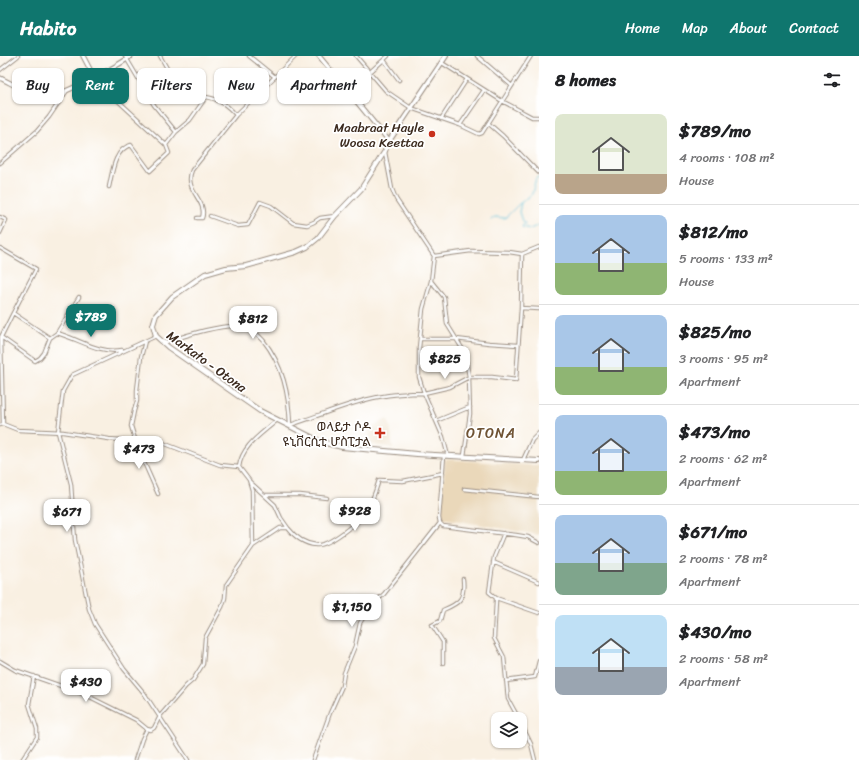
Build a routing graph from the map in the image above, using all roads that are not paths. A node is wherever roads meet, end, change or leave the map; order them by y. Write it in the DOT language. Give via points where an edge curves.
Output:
graph roads {
  1 [pos="18,56"];
  2 [pos="83,56"];
  3 [pos="131,56"];
  4 [pos="160,56"];
  5 [pos="249,56"];
  6 [pos="296,56"];
  7 [pos="319,56"];
  8 [pos="356,56"];
  9 [pos="388,56"];
  10 [pos="445,56"];
  11 [pos="477,56"];
  12 [pos="531,56"];
  13 [pos="126,58"];
  14 [pos="384,60"];
  15 [pos="442,63"];
  16 [pos="89,68"];
  17 [pos="109,68"];
  18 [pos="167,68"];
  19 [pos="366,68"];
  20 [pos="0,70"];
  21 [pos="371,71"];
  22 [pos="371,73"];
  23 [pos="275,77"];
  24 [pos="0,78"];
  25 [pos="466,79"];
  26 [pos="399,80"];
  27 [pos="512,86"];
  28 [pos="72,89"];
  29 [pos="484,90"];
  30 [pos="66,92"];
  31 [pos="206,97"];
  32 [pos="502,101"];
  33 [pos="122,104"];
  34 [pos="201,104"];
  35 [pos="411,108"];
  36 [pos="236,115"];
  37 [pos="539,117"];
  38 [pos="441,119"];
  39 [pos="488,123"];
  40 [pos="460,125"];
  41 [pos="176,132"];
  42 [pos="389,141"];
  43 [pos="166,145"];
  44 [pos="385,151"];
  45 [pos="0,163"];
  46 [pos="539,173"];
  47 [pos="110,187"];
  48 [pos="210,216"];
  49 [pos="335,216"];
  50 [pos="0,218"];
  51 [pos="197,218"];
  52 [pos="0,233"];
  53 [pos="539,247"];
  54 [pos="0,248"];
  55 [pos="522,254"];
  56 [pos="434,256"];
  57 [pos="431,281"];
  58 [pos="79,297"];
  59 [pos="521,308"];
  60 [pos="539,310"];
  61 [pos="13,313"];
  62 [pos="57,333"];
  63 [pos="156,336"];
  64 [pos="1,337"];
  65 [pos="50,338"];
  66 [pos="456,338"];
  67 [pos="420,339"];
  68 [pos="145,341"];
  69 [pos="163,343"];
  70 [pos="518,345"];
  71 [pos="1,349"];
  72 [pos="124,350"];
  73 [pos="469,377"];
  74 [pos="424,393"];
  75 [pos="470,407"];
  76 [pos="277,420"];
  77 [pos="436,421"];
  78 [pos="1,424"];
  79 [pos="290,425"];
  80 [pos="58,432"];
  81 [pos="539,433"];
  82 [pos="134,440"];
  83 [pos="446,456"];
  84 [pos="464,456"];
  85 [pos="523,460"];
  86 [pos="539,461"];
  87 [pos="240,467"];
  88 [pos="443,473"];
  89 [pos="250,482"];
  90 [pos="464,489"];
  91 [pos="158,494"];
  92 [pos="265,495"];
  93 [pos="539,497"];
  94 [pos="327,498"];
  95 [pos="440,523"];
  96 [pos="288,528"];
  97 [pos="504,533"];
  98 [pos="539,543"];
  99 [pos="253,546"];
  100 [pos="493,562"];
  101 [pos="463,579"];
  102 [pos="539,582"];
  103 [pos="496,598"];
  104 [pos="539,613"];
  105 [pos="0,661"];
  106 [pos="539,661"];
  107 [pos="443,663"];
  108 [pos="34,676"];
  109 [pos="506,681"];
  110 [pos="515,712"];
  111 [pos="160,716"];
  112 [pos="147,729"];
  113 [pos="527,736"];
  114 [pos="22,760"];
  115 [pos="135,760"];
  116 [pos="188,760"];
  117 [pos="313,760"];
  118 [pos="535,760"];
  1 -- 20 [label="street"];
  2 -- 16 [label="main road"];
  3 -- 13 [label="main road"];
  4 -- 18 [label="street"];
  5 -- 23 [label="street"];
  6 -- 23 [label="street"];
  7 -- 42 [label="main road"];
  8 -- 19 [label="street"];
  9 -- 14 [label="street"];
  10 -- 15 [label="main road, Markato - Otona"];
  11 -- 27 [label="street"];
  12 -- 27 [label="street"];
  13 -- 17 [label="main road"];
  13 -- 41 [label="street" via="154,105"];
  14 -- 21 [label="street"];
  14 -- 26 [label="street"];
  15 -- 25 [label="street"];
  15 -- 35 [label="main road, Markato - Otona"];
  22 -- 35 [label="street" via="386,92"];
  23 -- 36 [label="street"];
  24 -- 30 [label="main road" via="46,98"];
  25 -- 29 [label="street"];
  25 -- 38 [label="street"];
  27 -- 32 [label="street"];
  28 -- 30 [label="main road"];
  29 -- 32 [label="street"];
  29 -- 40 [label="street"];
  30 -- 45 [label="street" via="37,132"];
  31 -- 36 [label="street" via="222,102"];
  32 -- 37 [label="street" via="532,117"];
  32 -- 39 [label="street"];
  33 -- 43 [label="street"];
  34 -- 41 [label="street" via="190,120"];
  35 -- 38 [label="street"];
  35 -- 42 [label="main road, Markato - Otona"];
  36 -- 51 [label="street" via="190,174 191,188 204,213 202,218"];
  38 -- 40 [label="street"];
  39 -- 40 [label="street" via="479,134"];
  39 -- 46 [label="street"];
  41 -- 43 [label="street"];
  42 -- 44 [label="main road, Markato - Otona"];
  43 -- 47 [label="street" via="169,153 150,171 131,145 127,146 117,157"];
  44 -- 49 [label="main road, Markato - Otona" via="361,189"];
  44 -- 56 [label="street" via="396,199"];
  48 -- 49 [label="street" via="238,226 248,225 260,202 271,206 292,223 307,225 320,218"];
  49 -- 63 [label="main road, Markato - Otona" via="318,238 296,252 205,274 172,297 156,315 153,326"];
  50 -- 52 [label="street" via="6,220"];
  53 -- 55 [label="street"];
  54 -- 61 [label="street" via="36,268"];
  55 -- 56 [label="street" via="471,251"];
  55 -- 59 [label="street"];
  56 -- 57 [label="street"];
  57 -- 66 [label="street" via="444,297 447,324"];
  57 -- 67 [label="street" via="423,309"];
  58 -- 62 [label="street"];
  59 -- 60 [label="street"];
  59 -- 70 [label="street"];
  61 -- 64 [label="street"];
  61 -- 65 [label="street"];
  62 -- 65 [label="street"];
  62 -- 72 [label="street" via="106,350"];
  63 -- 68 [label="street"];
  63 -- 69 [label="main road, Markato - Otona"];
  64 -- 65 [label="street" via="35,361 44,353"];
  64 -- 71 [label="street"];
  66 -- 67 [label="street"];
  66 -- 70 [label="street"];
  66 -- 73 [label="street" via="465,353"];
  67 -- 74 [label="street" via="419,377"];
  68 -- 72 [label="street"];
  68 -- 82 [label="street" via="131,426"];
  69 -- 76 [label="main road, Markato - Otona" via="260,411"];
  69 -- 79 [label="street" via="221,328 248,327 257,333 274,356 289,404"];
  70 -- 73 [label="street" via="516,380"];
  71 -- 78 [label="street"];
  72 -- 80 [label="street" via="72,375 63,391"];
  73 -- 74 [label="street" via="450,387"];
  73 -- 75 [label="street"];
  74 -- 77 [label="street"];
  74 -- 79 [label="street" via="377,397"];
  75 -- 77 [label="street"];
  75 -- 84 [label="street"];
  76 -- 79 [label="main road, Markato - Otona"];
  76 -- 87 [label="street" via="247,448 240,459"];
  77 -- 83 [label="street"];
  78 -- 80 [label="street" via="18,430"];
  79 -- 83 [label="main road, Markato - Otona" via="321,442 342,447"];
  80 -- 82 [label="street"];
  80 -- 111 [label="street" via="71,484 74,540 89,608 95,624 124,669"];
  81 -- 85 [label="street" via="532,440"];
  82 -- 87 [label="street" via="163,443 220,465"];
  82 -- 91 [label="street"];
  83 -- 84 [label="main road, Markato - Otona"];
  83 -- 88 [label="street"];
  84 -- 85 [label="main road, Markato - Otona"];
  85 -- 86 [label="main road, Markato - Otona"];
  87 -- 89 [label="street"];
  88 -- 95 [label="street"];
  88 -- 96 [label="street" via="403,481 379,480 366,512 329,542 317,546 295,536"];
  89 -- 92 [label="street"];
  89 -- 99 [label="street"];
  90 -- 93 [label="street"];
  92 -- 94 [label="street"];
  92 -- 96 [label="street" via="275,505"];
  95 -- 97 [label="street" via="447,527"];
  95 -- 117 [label="street" via="384,594 369,608 360,623 342,686"];
  96 -- 99 [label="street" via="280,528"];
  97 -- 98 [label="street"];
  97 -- 100 [label="street"];
  99 -- 111 [label="street" via="226,585 222,607 205,638 203,664 194,680"];
  100 -- 102 [label="street"];
  100 -- 103 [label="street" via="489,592"];
  101 -- 107 [label="street" via="464,590 457,604 443,610 440,621 432,625 443,642"];
  103 -- 104 [label="street"];
  103 -- 109 [label="street" via="494,638 504,657"];
  105 -- 108 [label="street" via="15,670"];
  106 -- 109 [label="street" via="535,677"];
  108 -- 112 [label="street" via="84,694 136,720"];
  108 -- 114 [label="street" via="29,704 37,737"];
  109 -- 110 [label="street" via="508,699"];
  111 -- 112 [label="street" via="154,728"];
  111 -- 116 [label="street"];
  112 -- 115 [label="street"];
  113 -- 118 [label="street"];
}
